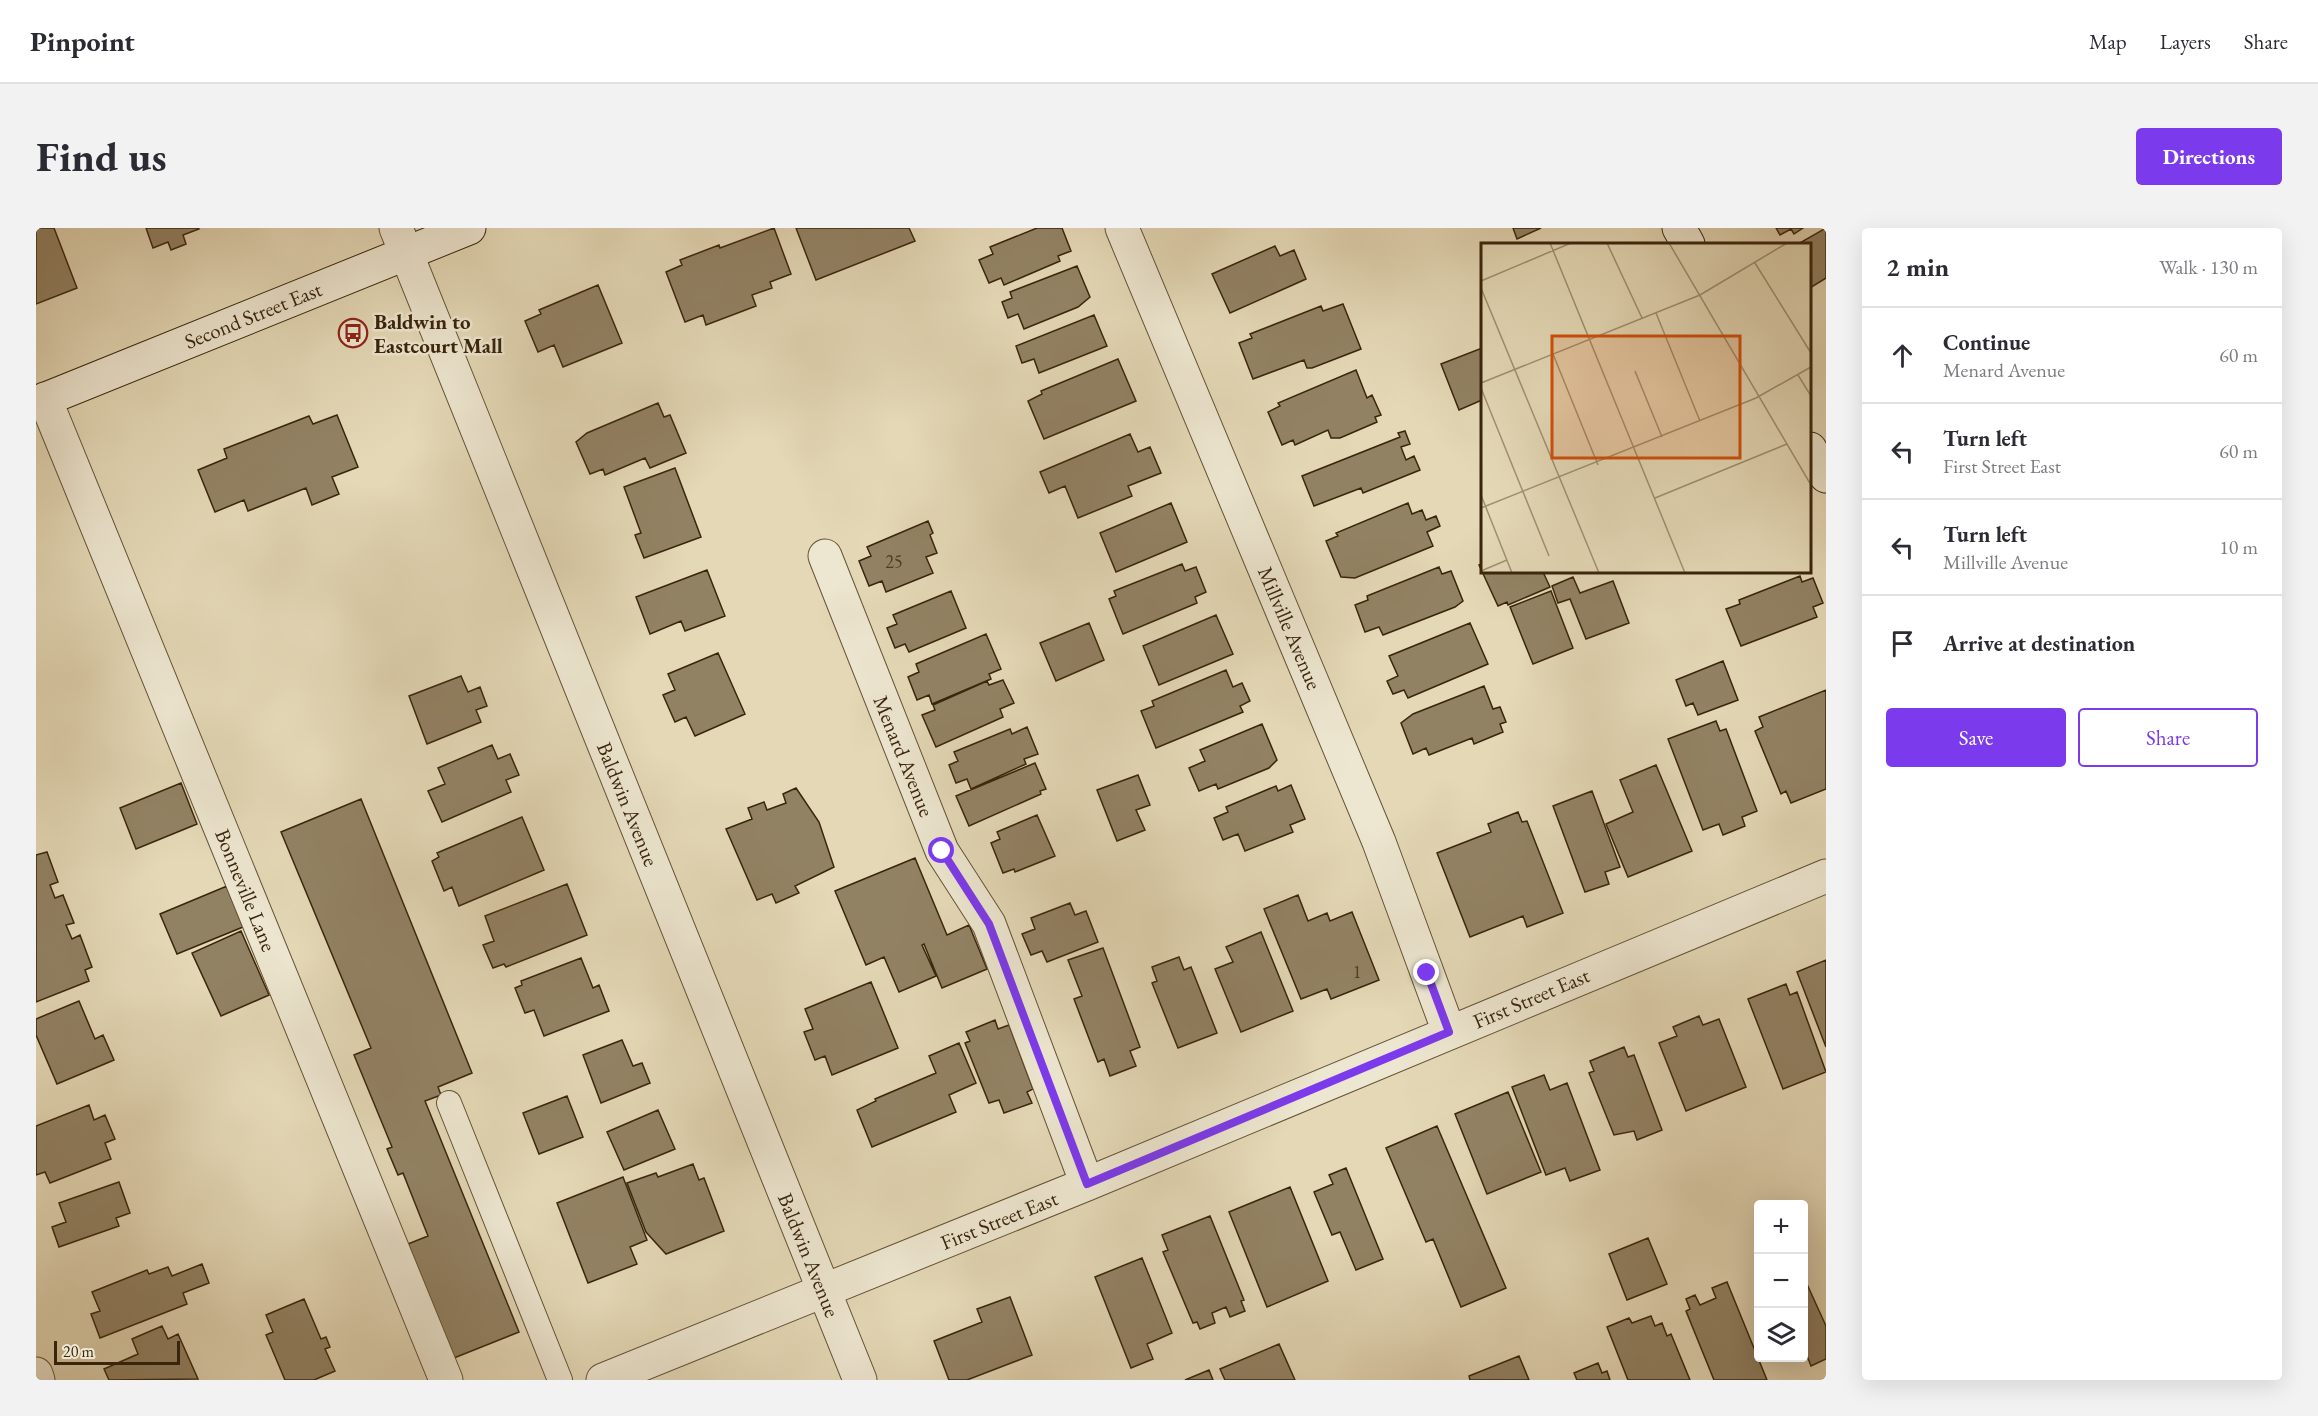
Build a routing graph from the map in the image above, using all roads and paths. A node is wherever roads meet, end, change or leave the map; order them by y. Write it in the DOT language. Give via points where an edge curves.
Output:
graph roads {
  1 [pos="469,228"];
  2 [pos="1122,228"];
  3 [pos="1679,228"];
  4 [pos="401,241"];
  5 [pos="1687,243"];
  6 [pos="40,401"];
  7 [pos="1811,451"];
  8 [pos="1826,476"];
  9 [pos="825,556"];
  10 [pos="1826,876"];
  11 [pos="1449,1032"];
  12 [pos="449,1103"];
  13 [pos="1087,1184"];
  14 [pos="824,1292"];
  15 [pos="36,1374"];
  16 [pos="39,1380"];
  17 [pos="446,1380"];
  18 [pos="560,1380"];
  19 [pos="603,1380"];
  20 [pos="860,1380"];
  1 -- 4 [label="street, Second Street East"];
  2 -- 11 [label="street, Millville Avenue" via="1379,842"];
  3 -- 5 [label="street"];
  4 -- 6 [label="street, Second Street East"];
  4 -- 14 [label="street, Baldwin Avenue"];
  6 -- 17 [label="street, Bonneville Lane"];
  7 -- 8 [label="street"];
  9 -- 13 [label="street, Menard Avenue" via="942,851 989,924"];
  10 -- 11 [label="street, First Street East"];
  11 -- 13 [label="street, First Street East"];
  12 -- 18 [label="lane"];
  13 -- 14 [label="street, First Street East"];
  14 -- 19 [label="street, First Street East"];
  14 -- 20 [label="street, Baldwin Avenue"];
  15 -- 16 [label="street"];
}
